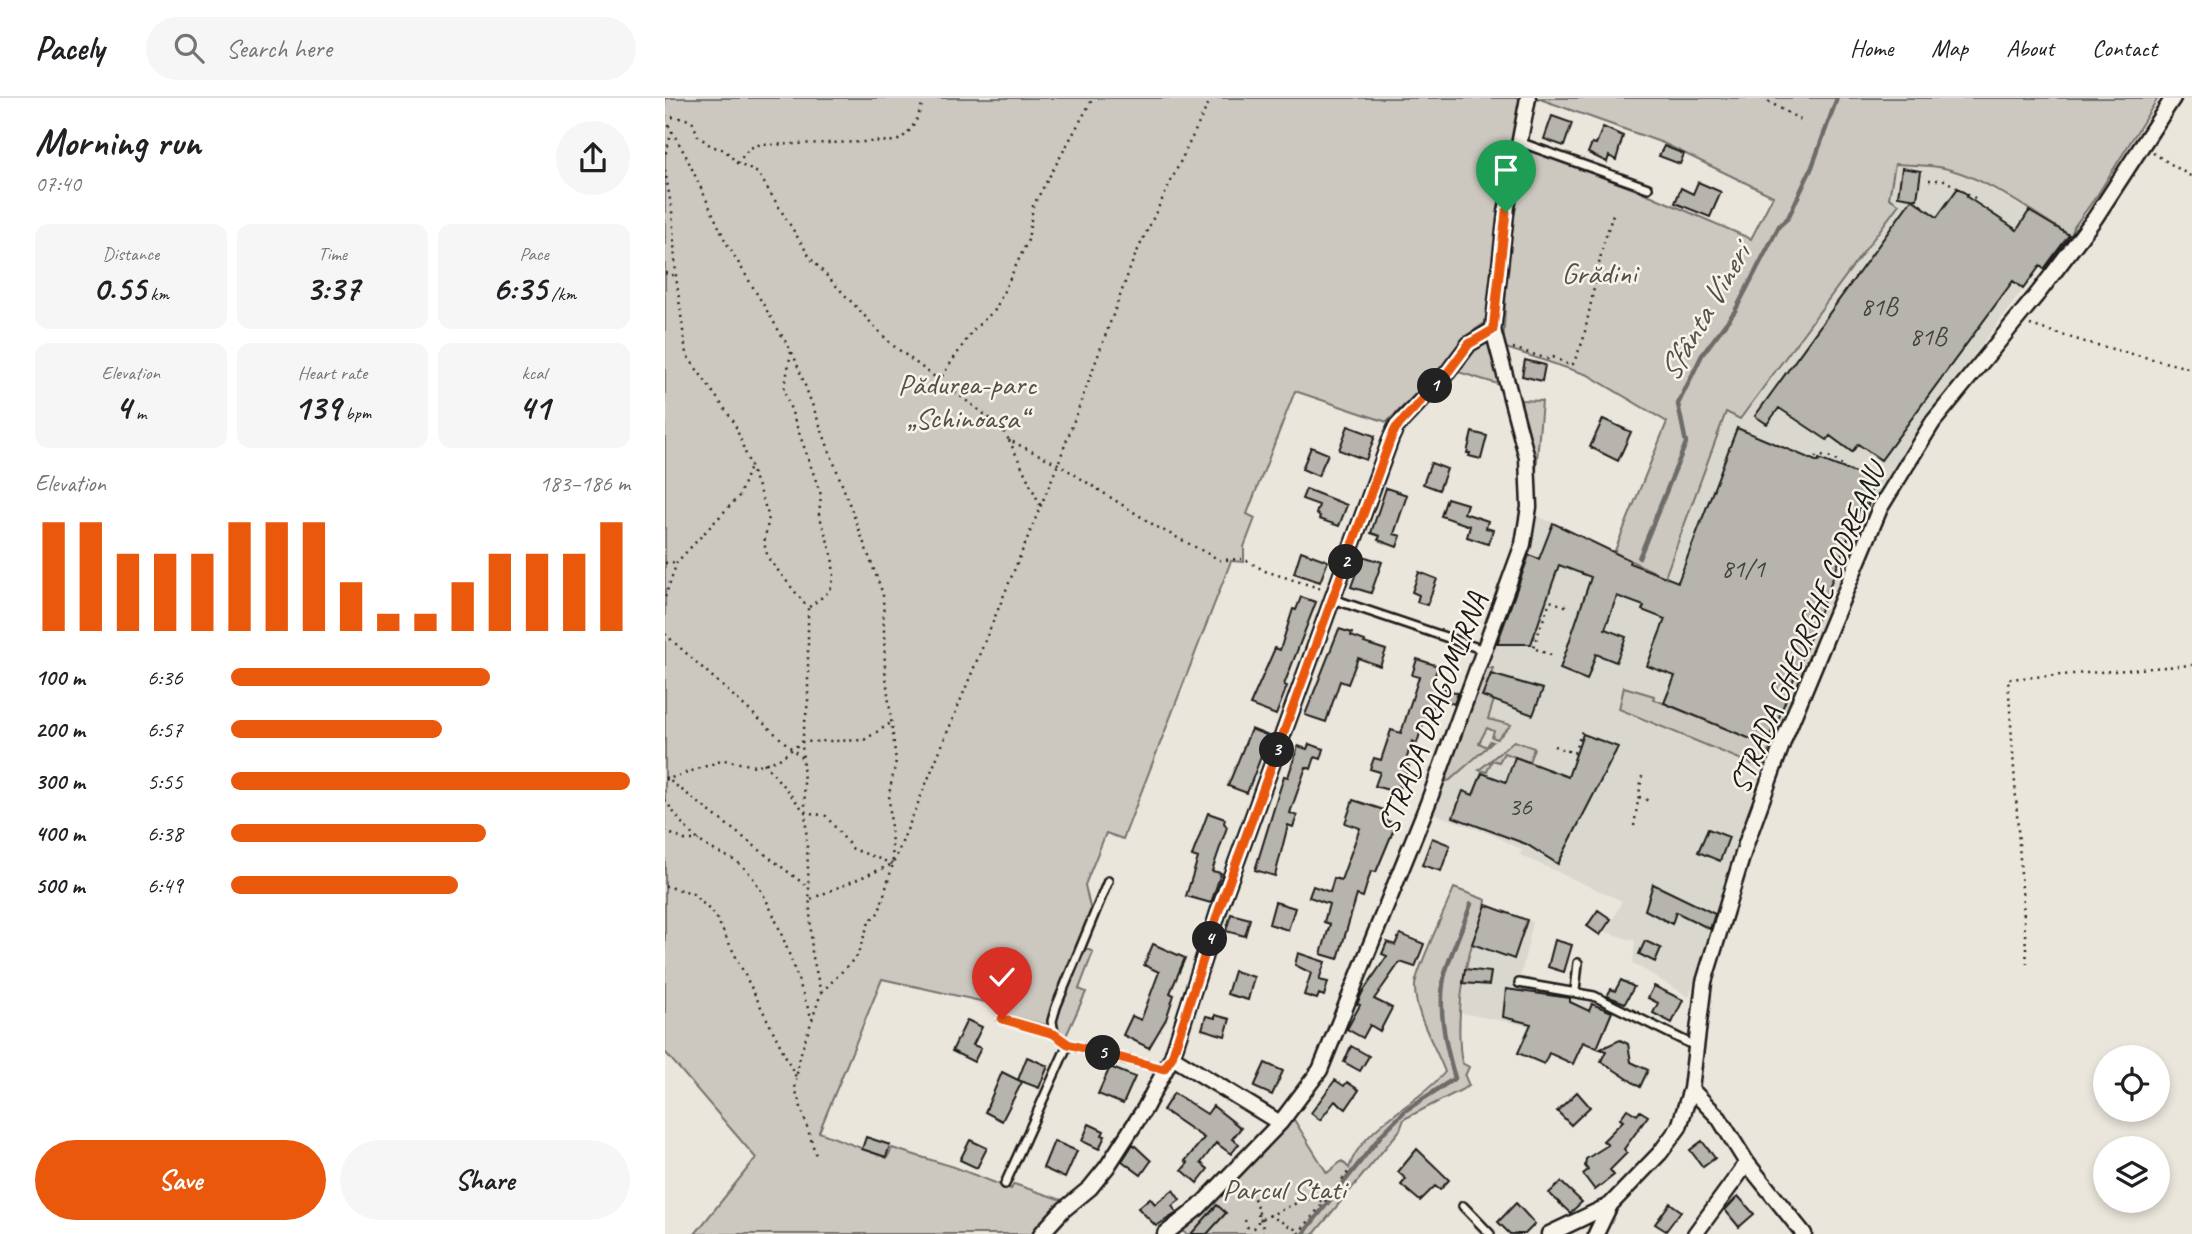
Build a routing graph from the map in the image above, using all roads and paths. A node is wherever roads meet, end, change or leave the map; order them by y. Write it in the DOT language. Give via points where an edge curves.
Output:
graph roads {
  1 [pos="924,98"];
  2 [pos="1093,98"];
  3 [pos="1528,98"];
  4 [pos="1762,98"];
  5 [pos="2173,98"];
  6 [pos="1210,99"];
  7 [pos="665,117"];
  8 [pos="1801,120"];
  9 [pos="672,131"];
  10 [pos="1518,142"];
  11 [pos="2141,146"];
  12 [pos="665,156"];
  13 [pos="737,163"];
  14 [pos="665,170"];
  15 [pos="2192,177"];
  16 [pos="1929,180"];
  17 [pos="1648,188"];
  18 [pos="1975,198"];
  19 [pos="1614,211"];
  20 [pos="665,273"];
  21 [pos="676,276"];
  22 [pos="2015,321"];
  23 [pos="1495,336"];
  24 [pos="791,352"];
  25 [pos="2192,369"];
  26 [pos="938,382"];
  27 [pos="1009,440"];
  28 [pos="1808,460"];
  29 [pos="751,464"];
  30 [pos="1058,464"];
  31 [pos="1850,474"];
  32 [pos="1041,507"];
  33 [pos="677,562"];
  34 [pos="665,563"];
  35 [pos="1334,596"];
  36 [pos="665,597"];
  37 [pos="1568,607"];
  38 [pos="808,608"];
  39 [pos="665,634"];
  40 [pos="1485,651"];
  41 [pos="1551,655"];
  42 [pos="2192,665"];
  43 [pos="891,723"];
  44 [pos="1583,728"];
  45 [pos="802,742"];
  46 [pos="1554,746"];
  47 [pos="792,749"];
  48 [pos="802,758"];
  49 [pos="764,763"];
  50 [pos="1642,776"];
  51 [pos="666,779"];
  52 [pos="1639,797"];
  53 [pos="665,800"];
  54 [pos="1652,802"];
  55 [pos="805,812"];
  56 [pos="1634,826"];
  57 [pos="665,831"];
  58 [pos="699,840"];
  59 [pos="893,864"];
  60 [pos="1108,881"];
  61 [pos="665,886"];
  62 [pos="809,888"];
  63 [pos="811,900"];
  64 [pos="1578,963"];
  65 [pos="2027,964"];
  66 [pos="1519,983"];
  67 [pos="1575,991"];
  68 [pos="821,993"];
  69 [pos="1002,1019"];
  70 [pos="812,1020"];
  71 [pos="1054,1034"];
  72 [pos="1068,1044"];
  73 [pos="1698,1048"];
  74 [pos="1168,1063"];
  75 [pos="796,1077"];
  76 [pos="1691,1088"];
  77 [pos="1280,1123"];
  78 [pos="817,1159"];
  79 [pos="1747,1163"];
  80 [pos="1349,1171"];
  81 [pos="1005,1184"];
  82 [pos="1251,1192"];
  83 [pos="1322,1202"];
  84 [pos="1610,1205"];
  85 [pos="1463,1206"];
  86 [pos="1258,1212"];
  87 [pos="1269,1215"];
  88 [pos="1262,1219"];
  89 [pos="1245,1220"];
  90 [pos="1299,1233"];
  91 [pos="1041,1234"];
  92 [pos="1165,1234"];
  93 [pos="1264,1234"];
  94 [pos="1490,1234"];
  95 [pos="1549,1234"];
  96 [pos="1596,1234"];
  97 [pos="1695,1234"];
  98 [pos="1804,1234"];
  1 -- 13 [label="path" via="917,122 897,141 758,145"];
  2 -- 26 [label="path" via="1033,206 1028,240 995,310 972,330"];
  3 -- 10 [label="street, STRADA DRAGOMIRNA"];
  4 -- 8 [label="path"];
  5 -- 11 [label="street, STRADA GHEORGHE CODREANU"];
  6 -- 30 [label="path" via="1134,258"];
  7 -- 9 [label="path"];
  7 -- 13 [label="path" via="693,123 698,136 725,150"];
  9 -- 12 [label="path"];
  9 -- 24 [label="path" via="726,242"];
  10 -- 17 [label="lane"];
  10 -- 23 [label="street, STRADA DRAGOMIRNA" via="1506,212"];
  11 -- 15 [label="path"];
  11 -- 22 [label="street, STRADA GHEORGHE CODREANU" via="2095,218"];
  13 -- 26 [label="path" via="758,173 811,259 891,344"];
  14 -- 21 [label="path"];
  16 -- 18 [label="path" via="1944,180"];
  19 -- 23 [label="path" via="1583,341 1573,364 1548,359"];
  20 -- 21 [label="path"];
  21 -- 29 [label="path" via="686,355 734,422"];
  22 -- 25 [label="path"];
  22 -- 73 [label="street, STRADA GHEORGHE CODREANU" via="1933,422 1880,508 1784,739 1746,844 1704,982"];
  23 -- 35 [label="street" via="1469,344 1396,428"];
  23 -- 40 [label="street, STRADA DRAGOMIRNA" via="1521,433 1530,498 1523,544"];
  24 -- 38 [label="path" via="784,390 821,495 819,514 834,576 830,591"];
  24 -- 43 [label="path" via="883,594 884,670"];
  26 -- 27 [label="path" via="1000,426"];
  27 -- 30 [label="path"];
  27 -- 32 [label="path"];
  28 -- 31 [label="path" via="1821,454 1831,457"];
  29 -- 33 [label="path" via="739,496"];
  29 -- 38 [label="path" via="769,517 764,543 768,558"];
  30 -- 32 [label="path"];
  30 -- 35 [label="path" via="1157,527 1220,560 1244,559"];
  32 -- 59 [label="path"];
  33 -- 34 [label="path"];
  33 -- 36 [label="path"];
  35 -- 40 [label="lane"];
  35 -- 74 [label="street"];
  37 -- 41 [label="path" via="1550,601 1533,649"];
  38 -- 45 [label="path" via="808,702"];
  39 -- 47 [label="path"];
  40 -- 77 [label="street, STRADA DRAGOMIRNA" via="1331,1046 1320,1070"];
  42 -- 65 [label="path" via="2008,679"];
  43 -- 45 [label="path" via="864,740"];
  43 -- 59 [label="path" via="896,761 889,794"];
  44 -- 46 [label="path" via="1574,753"];
  45 -- 47 [label="path"];
  45 -- 48 [label="path"];
  47 -- 48 [label="path"];
  47 -- 49 [label="path" via="778,760"];
  48 -- 55 [label="path"];
  49 -- 51 [label="path" via="724,760"];
  49 -- 55 [label="path"];
  50 -- 52 [label="path"];
  51 -- 62 [label="path"];
  52 -- 54 [label="path"];
  52 -- 56 [label="path"];
  53 -- 58 [label="path"];
  55 -- 59 [label="path" via="826,816 853,849"];
  55 -- 62 [label="path"];
  57 -- 58 [label="path" via="684,840"];
  58 -- 70 [label="path" via="742,865 760,890"];
  59 -- 63 [label="path"];
  59 -- 68 [label="path" via="879,912 869,922 857,956"];
  60 -- 71 [label="lane" via="1056,1007"];
  61 -- 75 [label="path" via="692,893 715,915"];
  62 -- 63 [label="path"];
  63 -- 68 [label="path" via="812,953"];
  64 -- 67 [label="lane"];
  66 -- 67 [label="lane"];
  67 -- 73 [label="lane" via="1606,1001"];
  68 -- 70 [label="path"];
  69 -- 71 [label="lane"];
  70 -- 75 [label="path"];
  71 -- 72 [label="lane"];
  72 -- 74 [label="lane"];
  72 -- 81 [label="lane"];
  73 -- 76 [label="street, STRADA GHEORGHE CODREANU"];
  74 -- 77 [label="street"];
  74 -- 91 [label="street" via="1107,1167"];
  75 -- 78 [label="path" via="795,1088"];
  76 -- 79 [label="street" via="1720,1118"];
  76 -- 84 [label="street, STRADA GHEORGHE CODREANU" via="1679,1127"];
  77 -- 92 [label="street, STRADA DRAGOMIRNA" via="1199,1207"];
  79 -- 97 [label="street"];
  79 -- 98 [label="street"];
  80 -- 83 [label="path"];
  82 -- 86 [label="path"];
  83 -- 87 [label="path" via="1317,1198 1301,1201"];
  83 -- 90 [label="path"];
  84 -- 95 [label="street, STRADA GHEORGHE CODREANU"];
  84 -- 96 [label="street"];
  85 -- 94 [label="lane"];
  86 -- 88 [label="path"];
  86 -- 89 [label="path" via="1254,1228 1247,1227"];
  87 -- 88 [label="path"];
  87 -- 90 [label="path"];
  88 -- 93 [label="path"];
}
